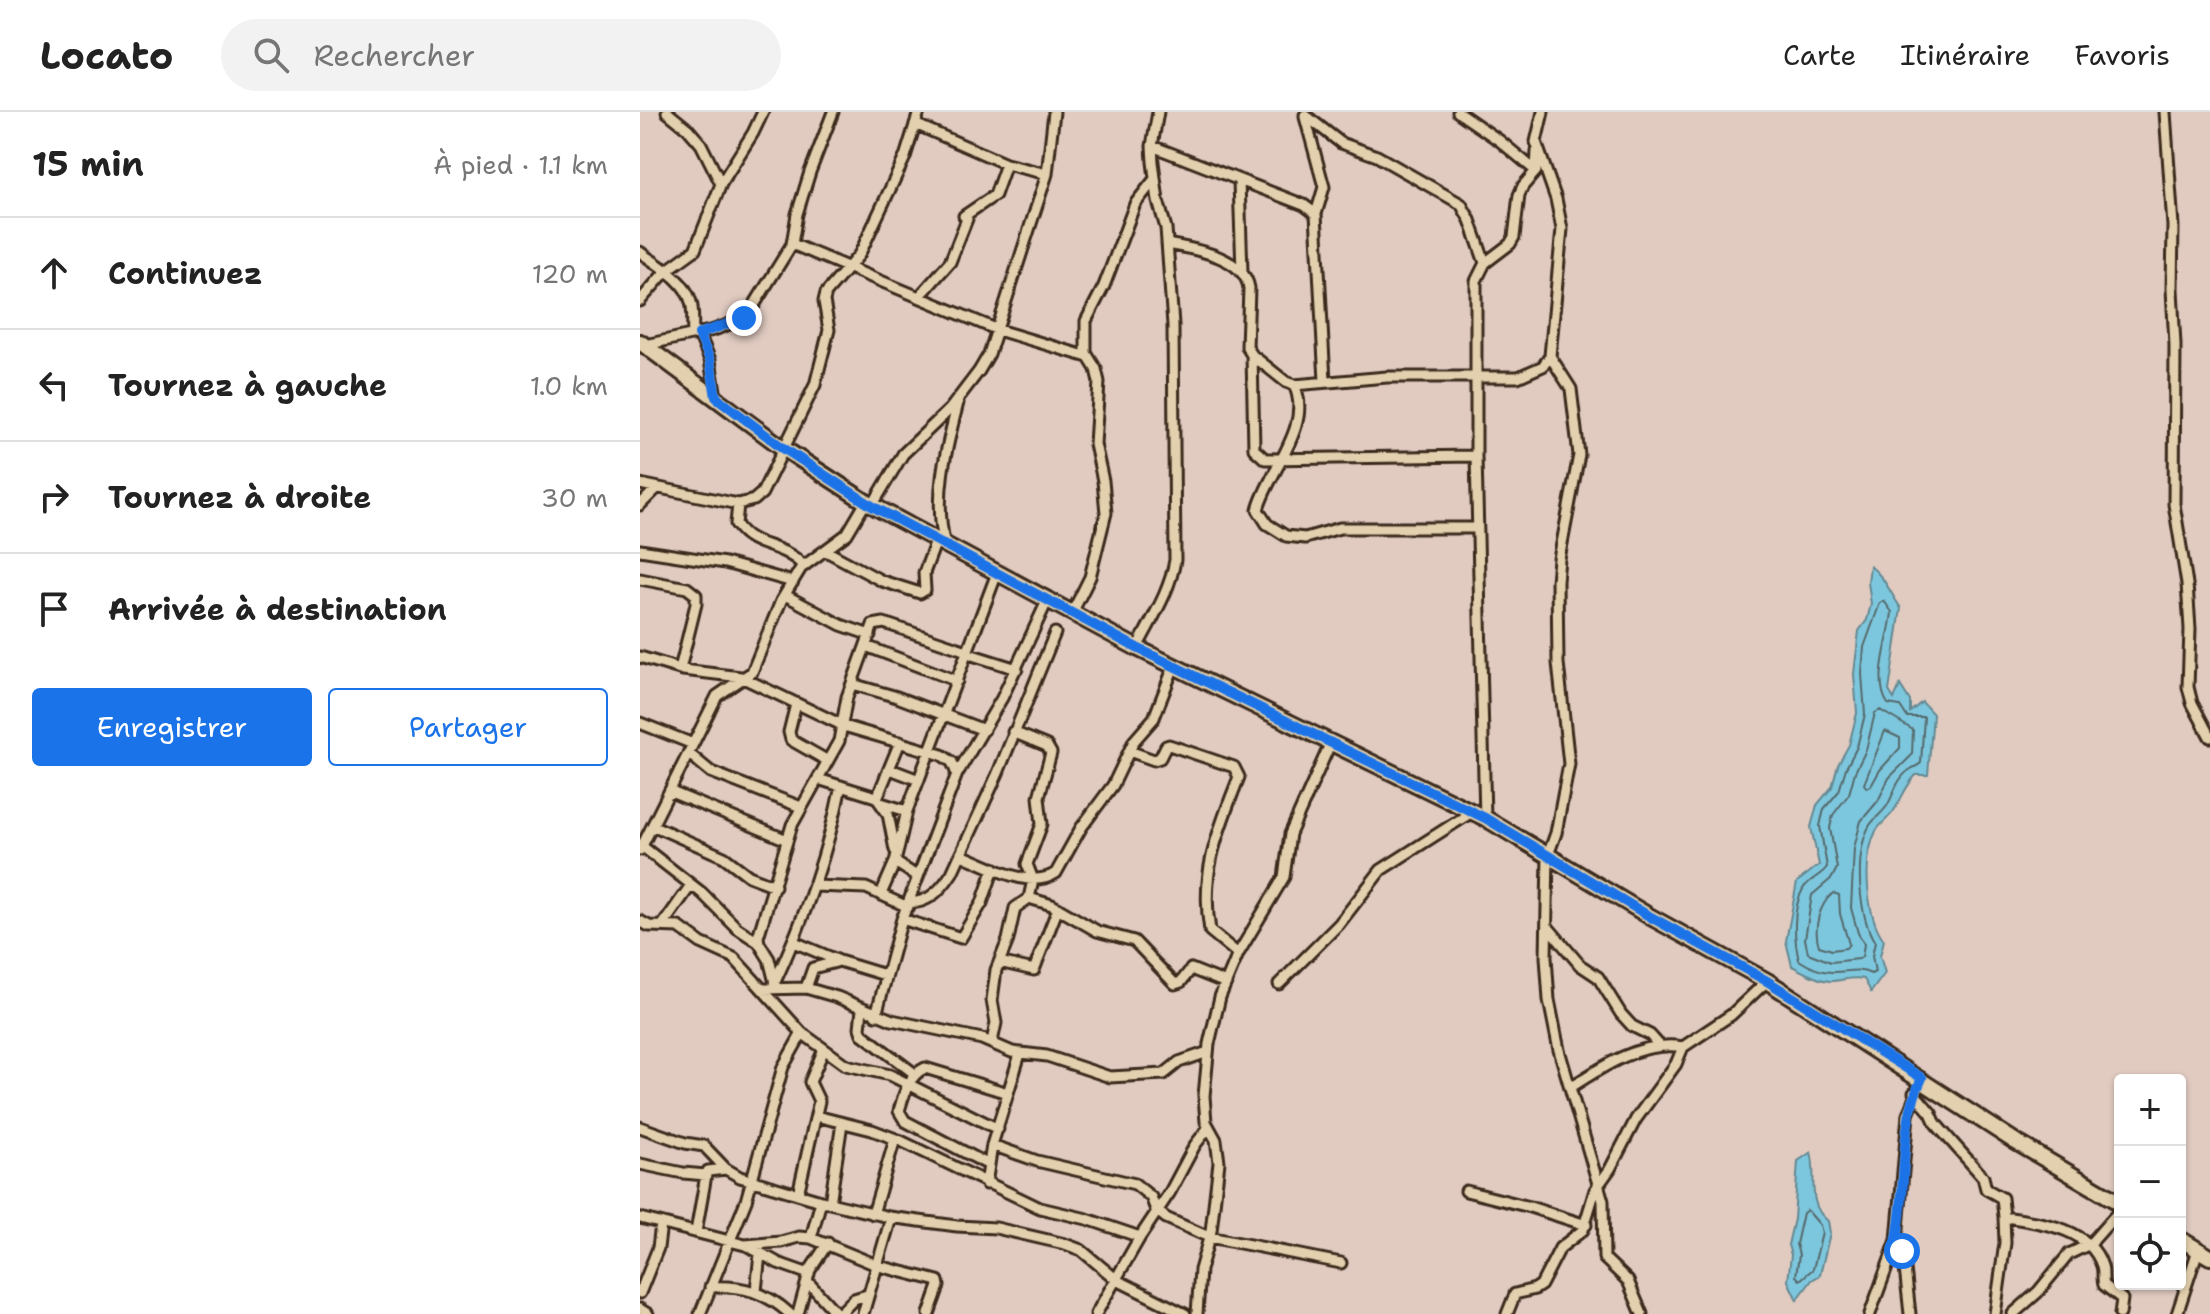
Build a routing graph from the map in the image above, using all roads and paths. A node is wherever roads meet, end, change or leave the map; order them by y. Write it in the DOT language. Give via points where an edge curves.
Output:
graph roads {
  1 [pos="667,112"];
  2 [pos="763,112"];
  3 [pos="833,112"];
  4 [pos="919,112"];
  5 [pos="1054,112"];
  6 [pos="1158,112"];
  7 [pos="1458,112"];
  8 [pos="1543,112"];
  9 [pos="2165,112"];
  10 [pos="1304,114"];
  11 [pos="915,124"];
  12 [pos="1536,142"];
  13 [pos="1152,146"];
  14 [pos="1006,164"];
  15 [pos="1536,171"];
  16 [pos="1047,174"];
  17 [pos="1154,180"];
  18 [pos="1239,181"];
  19 [pos="721,184"];
  20 [pos="1316,214"];
  21 [pos="792,244"];
  22 [pos="1167,244"];
  23 [pos="640,252"];
  24 [pos="1485,263"];
  25 [pos="847,267"];
  26 [pos="666,271"];
  27 [pos="1242,272"];
  28 [pos="920,296"];
  29 [pos="640,301"];
  30 [pos="998,330"];
  31 [pos="696,334"];
  32 [pos="642,344"];
  33 [pos="1252,355"];
  34 [pos="1550,356"];
  35 [pos="1088,357"];
  36 [pos="1474,379"];
  37 [pos="1325,381"];
  38 [pos="1294,385"];
  39 [pos="716,397"];
  40 [pos="959,398"];
  41 [pos="783,448"];
  42 [pos="1476,456"];
  43 [pos="1283,459"];
  44 [pos="640,484"];
  45 [pos="657,488"];
  46 [pos="738,504"];
  47 [pos="869,504"];
  48 [pos="640,505"];
  49 [pos="1477,528"];
  50 [pos="940,543"];
  51 [pos="640,550"];
  52 [pos="826,551"];
  53 [pos="804,566"];
  54 [pos="997,573"];
  55 [pos="640,579"];
  56 [pos="793,582"];
  57 [pos="785,595"];
  58 [pos="1048,599"];
  59 [pos="1072,613"];
  60 [pos="1055,633"];
  61 [pos="870,635"];
  62 [pos="866,646"];
  63 [pos="1137,648"];
  64 [pos="967,652"];
  65 [pos="640,657"];
  66 [pos="1174,666"];
  67 [pos="680,669"];
  68 [pos="1017,669"];
  69 [pos="744,678"];
  70 [pos="957,681"];
  71 [pos="852,684"];
  72 [pos="796,704"];
  73 [pos="944,716"];
  74 [pos="640,723"];
  75 [pos="844,726"];
  76 [pos="984,730"];
  77 [pos="1013,732"];
  78 [pos="2210,737"];
  79 [pos="900,742"];
  80 [pos="1331,742"];
  81 [pos="690,749"];
  82 [pos="930,751"];
  83 [pos="1129,751"];
  84 [pos="828,761"];
  85 [pos="890,769"];
  86 [pos="957,774"];
  87 [pos="818,779"];
  88 [pos="919,780"];
  89 [pos="841,786"];
  90 [pos="671,792"];
  91 [pos="879,801"];
  92 [pos="801,807"];
  93 [pos="907,811"];
  94 [pos="1478,815"];
  95 [pos="654,826"];
  96 [pos="787,840"];
  97 [pos="641,848"];
  98 [pos="961,855"];
  99 [pos="1548,855"];
  100 [pos="896,858"];
  101 [pos="994,868"];
  102 [pos="918,877"];
  103 [pos="1033,880"];
  104 [pos="691,885"];
  105 [pos="775,886"];
  106 [pos="815,886"];
  107 [pos="881,894"];
  108 [pos="1029,898"];
  109 [pos="908,904"];
  110 [pos="1058,908"];
  111 [pos="902,919"];
  112 [pos="640,921"];
  113 [pos="662,926"];
  114 [pos="1547,926"];
  115 [pos="758,942"];
  116 [pos="794,942"];
  117 [pos="1238,954"];
  118 [pos="839,961"];
  119 [pos="999,962"];
  120 [pos="885,975"];
  121 [pos="1767,981"];
  122 [pos="1226,983"];
  123 [pos="1279,984"];
  124 [pos="770,987"];
  125 [pos="806,988"];
  126 [pos="862,1009"];
  127 [pos="876,1015"];
  128 [pos="802,1033"];
  129 [pos="992,1042"];
  130 [pos="1659,1045"];
  131 [pos="1683,1047"];
  132 [pos="824,1049"];
  133 [pos="1208,1052"];
  134 [pos="1020,1054"];
  135 [pos="915,1074"];
  136 [pos="1922,1078"];
  137 [pos="908,1085"];
  138 [pos="1571,1087"];
  139 [pos="1008,1093"];
  140 [pos="1914,1093"];
  141 [pos="816,1116"];
  142 [pos="842,1123"];
  143 [pos="640,1127"];
  144 [pos="1209,1127"];
  145 [pos="998,1129"];
  146 [pos="895,1139"];
  147 [pos="992,1145"];
  148 [pos="640,1164"];
  149 [pos="989,1165"];
  150 [pos="726,1169"];
  151 [pos="706,1175"];
  152 [pos="751,1181"];
  153 [pos="986,1184"];
  154 [pos="1598,1186"];
  155 [pos="1466,1191"];
  156 [pos="798,1194"];
  157 [pos="2114,1199"];
  158 [pos="826,1202"];
  159 [pos="1156,1210"];
  160 [pos="873,1214"];
  161 [pos="2004,1217"];
  162 [pos="2114,1217"];
  163 [pos="640,1218"];
  164 [pos="891,1218"];
  165 [pos="661,1224"];
  166 [pos="1586,1225"];
  167 [pos="696,1232"];
  168 [pos="1140,1237"];
  169 [pos="1209,1237"];
  170 [pos="811,1238"];
  171 [pos="728,1242"];
  172 [pos="828,1243"];
  173 [pos="1896,1243"];
  174 [pos="2186,1243"];
  175 [pos="2090,1244"];
  176 [pos="745,1245"];
  177 [pos="760,1254"];
  178 [pos="2204,1254"];
  179 [pos="1341,1263"];
  180 [pos="879,1266"];
  181 [pos="808,1278"];
  182 [pos="1117,1280"];
  183 [pos="710,1287"];
  184 [pos="756,1291"];
  185 [pos="640,1293"];
  186 [pos="867,1295"];
  187 [pos="1161,1303"];
  188 [pos="640,1309"];
  189 [pos="648,1314"];
  190 [pos="700,1314"];
  191 [pos="790,1314"];
  192 [pos="798,1314"];
  193 [pos="838,1314"];
  194 [pos="863,1314"];
  195 [pos="929,1314"];
  196 [pos="1096,1314"];
  197 [pos="1157,1314"];
  198 [pos="1185,1314"];
  199 [pos="1197,1314"];
  200 [pos="1507,1314"];
  201 [pos="1642,1314"];
  202 [pos="1870,1314"];
  203 [pos="1910,1314"];
  204 [pos="1995,1314"];
  205 [pos="2013,1314"];
  206 [pos="2120,1314"];
  207 [pos="2177,1314"];
  1 -- 19 [label="street" via="701,144"];
  2 -- 19 [label="street"];
  3 -- 21 [label="street" via="810,172"];
  4 -- 11 [label="street"];
  5 -- 16 [label="street"];
  6 -- 13 [label="street"];
  7 -- 15 [label="street"];
  8 -- 12 [label="street"];
  9 -- 78 [label="street" via="2173,226 2174,504 2187,584 2188,687"];
  10 -- 20 [label="street" via="1324,187"];
  10 -- 24 [label="street" via="1341,143 1377,156 1461,204"];
  11 -- 14 [label="street"];
  11 -- 25 [label="street" via="864,245"];
  12 -- 15 [label="street"];
  12 -- 34 [label="street" via="1562,229"];
  13 -- 17 [label="street"];
  13 -- 18 [label="street"];
  14 -- 16 [label="street"];
  14 -- 28 [label="street" via="995,195 966,218 950,262"];
  15 -- 24 [label="street" via="1519,195 1514,237"];
  16 -- 30 [label="street"];
  17 -- 22 [label="street"];
  17 -- 35 [label="street" via="1135,204 1089,312"];
  18 -- 20 [label="street"];
  18 -- 27 [label="street"];
  19 -- 26 [label="street" via="695,250"];
  20 -- 37 [label="street"];
  21 -- 25 [label="street"];
  21 -- 31 [label="street" via="748,315"];
  22 -- 27 [label="street" via="1199,250"];
  22 -- 63 [label="street" via="1175,380 1175,560"];
  23 -- 26 [label="street"];
  24 -- 36 [label="street" via="1476,281"];
  25 -- 28 [label="street"];
  25 -- 41 [label="street" via="826,293 829,330 815,385"];
  26 -- 29 [label="street"];
  26 -- 31 [label="street" via="690,299"];
  27 -- 33 [label="street" via="1249,288 1247,347"];
  28 -- 30 [label="street"];
  30 -- 35 [label="street"];
  30 -- 40 [label="street"];
  31 -- 32 [label="street"];
  31 -- 39 [label="street" via="710,360"];
  32 -- 39 [label="street"];
  33 -- 38 [label="street"];
  33 -- 43 [label="street" via="1254,449 1265,459"];
  34 -- 36 [label="street" via="1543,366 1518,377"];
  34 -- 99 [label="street" via="1571,389 1579,455 1557,581 1558,663 1569,764"];
  35 -- 59 [label="street" via="1099,382 1095,444 1106,513 1090,577"];
  36 -- 37 [label="street"];
  36 -- 42 [label="street"];
  37 -- 38 [label="street"];
  38 -- 43 [label="street" via="1299,411"];
  39 -- 41 [label="street"];
  40 -- 47 [label="street" via="903,454"];
  40 -- 50 [label="street" via="942,468"];
  41 -- 46 [label="street" via="762,493"];
  41 -- 47 [label="street"];
  42 -- 43 [label="street"];
  42 -- 49 [label="street"];
  43 -- 49 [label="street" via="1258,510 1267,524 1286,536 1305,538 1340,528"];
  44 -- 45 [label="street"];
  45 -- 46 [label="street"];
  45 -- 48 [label="street"];
  46 -- 53 [label="street" via="736,524 745,535 790,552"];
  47 -- 50 [label="street"];
  47 -- 52 [label="street" via="847,534"];
  49 -- 94 [label="street"];
  50 -- 52 [label="street" via="920,593 882,581"];
  50 -- 54 [label="street"];
  51 -- 56 [label="street" via="725,563"];
  52 -- 53 [label="street"];
  53 -- 56 [label="street"];
  54 -- 58 [label="street"];
  54 -- 64 [label="street"];
  55 -- 67 [label="street" via="687,588 696,595"];
  56 -- 57 [label="street"];
  57 -- 61 [label="street"];
  57 -- 69 [label="street" via="756,668"];
  58 -- 59 [label="street"];
  58 -- 68 [label="street"];
  59 -- 63 [label="street"];
  60 -- 77 [label="street"];
  61 -- 62 [label="street"];
  61 -- 64 [label="street" via="874,624 881,622"];
  62 -- 70 [label="street"];
  62 -- 71 [label="street"];
  63 -- 66 [label="street"];
  64 -- 68 [label="street"];
  64 -- 70 [label="street"];
  65 -- 67 [label="street"];
  66 -- 80 [label="street"];
  66 -- 83 [label="street" via="1154,718"];
  67 -- 69 [label="street"];
  68 -- 76 [label="street"];
  69 -- 72 [label="street"];
  69 -- 81 [label="street" via="720,692"];
  70 -- 73 [label="street"];
  71 -- 73 [label="street"];
  71 -- 75 [label="street"];
  72 -- 75 [label="street"];
  72 -- 84 [label="street" via="791,740"];
  73 -- 76 [label="street"];
  73 -- 82 [label="street"];
  74 -- 81 [label="street"];
  75 -- 79 [label="street"];
  75 -- 84 [label="street"];
  76 -- 86 [label="street"];
  77 -- 98 [label="street"];
  77 -- 103 [label="street" via="1051,752 1039,797 1042,824 1027,864"];
  79 -- 82 [label="street"];
  79 -- 85 [label="street"];
  80 -- 94 [label="street"];
  80 -- 117 [label="street" via="1290,834 1284,877"];
  81 -- 90 [label="street"];
  81 -- 92 [label="street" via="711,772"];
  82 -- 86 [label="street" via="948,759"];
  82 -- 88 [label="street"];
  83 -- 103 [label="street" via="1056,873"];
  83 -- 117 [label="street" via="1156,759 1169,745 1238,771 1209,857 1208,919 1216,939"];
  84 -- 87 [label="street"];
  85 -- 88 [label="street"];
  85 -- 91 [label="street"];
  86 -- 102 [label="street"];
  87 -- 89 [label="street"];
  87 -- 92 [label="street"];
  88 -- 93 [label="street"];
  89 -- 91 [label="street"];
  89 -- 106 [label="street"];
  90 -- 95 [label="street"];
  90 -- 96 [label="street"];
  91 -- 93 [label="street"];
  91 -- 100 [label="street" via="889,818"];
  92 -- 96 [label="street"];
  93 -- 100 [label="street"];
  94 -- 99 [label="street"];
  94 -- 123 [label="street" via="1381,870 1339,924"];
  95 -- 97 [label="street"];
  95 -- 105 [label="street"];
  96 -- 105 [label="street"];
  97 -- 104 [label="street"];
  98 -- 101 [label="street"];
  98 -- 109 [label="street" via="931,896"];
  99 -- 114 [label="street"];
  99 -- 121 [label="street"];
  100 -- 102 [label="street"];
  100 -- 107 [label="street"];
  101 -- 103 [label="street"];
  101 -- 111 [label="street" via="982,903 961,938"];
  102 -- 109 [label="street"];
  103 -- 108 [label="street"];
  104 -- 113 [label="street"];
  104 -- 115 [label="street"];
  105 -- 115 [label="street"];
  106 -- 107 [label="street" via="859,887"];
  106 -- 116 [label="street"];
  107 -- 109 [label="street"];
  108 -- 110 [label="street"];
  108 -- 119 [label="street" via="1015,908"];
  109 -- 111 [label="street"];
  110 -- 119 [label="street" via="1034,970"];
  110 -- 122 [label="street" via="1097,931 1134,941 1175,984 1191,969"];
  111 -- 120 [label="street"];
  112 -- 113 [label="street"];
  113 -- 124 [label="street" via="679,927 734,958"];
  114 -- 130 [label="street" via="1580,965 1598,977 1627,1020"];
  114 -- 138 [label="street" via="1549,1000"];
  115 -- 124 [label="street" via="769,959"];
  116 -- 118 [label="street"];
  116 -- 124 [label="street"];
  117 -- 122 [label="street"];
  118 -- 120 [label="street"];
  118 -- 125 [label="street" via="813,968"];
  119 -- 129 [label="street"];
  120 -- 127 [label="street"];
  121 -- 131 [label="street" via="1731,1015"];
  121 -- 136 [label="street"];
  122 -- 133 [label="street"];
  124 -- 125 [label="street"];
  124 -- 128 [label="street"];
  125 -- 126 [label="street"];
  126 -- 127 [label="street"];
  126 -- 135 [label="street" via="862,1034"];
  127 -- 129 [label="street"];
  128 -- 132 [label="street"];
  128 -- 152 [label="street" via="783,1067"];
  129 -- 134 [label="street"];
  130 -- 131 [label="street"];
  130 -- 138 [label="street" via="1606,1064"];
  131 -- 154 [label="street"];
  132 -- 137 [label="street" via="848,1066 879,1071"];
  132 -- 141 [label="street" via="810,1082 819,1100"];
  133 -- 134 [label="street" via="1179,1062 1164,1074 1118,1078 1047,1056"];
  133 -- 144 [label="street" via="1204,1096"];
  134 -- 139 [label="street"];
  135 -- 137 [label="street"];
  135 -- 139 [label="street" via="928,1068"];
  136 -- 140 [label="street"];
  136 -- 157 [label="street"];
  137 -- 145 [label="street"];
  137 -- 149 [label="street" via="899,1111 903,1119"];
  138 -- 154 [label="street"];
  139 -- 145 [label="street"];
  140 -- 161 [label="street" via="1983,1177 1986,1189 2002,1198"];
  140 -- 173 [label="street"];
  141 -- 142 [label="street"];
  141 -- 156 [label="street"];
  142 -- 146 [label="street"];
  142 -- 158 [label="street"];
  143 -- 150 [label="street" via="704,1146"];
  144 -- 159 [label="street"];
  144 -- 169 [label="street" via="1219,1162"];
  145 -- 147 [label="street"];
  146 -- 153 [label="street"];
  146 -- 160 [label="street"];
  147 -- 149 [label="street"];
  147 -- 159 [label="street" via="1135,1184 1151,1197"];
  148 -- 151 [label="street"];
  149 -- 153 [label="street"];
  150 -- 151 [label="street"];
  150 -- 152 [label="street"];
  151 -- 167 [label="street"];
  152 -- 156 [label="street"];
  152 -- 171 [label="street"];
  153 -- 168 [label="street" via="1040,1208"];
  154 -- 166 [label="street"];
  154 -- 201 [label="street" via="1604,1208 1604,1258 1628,1281"];
  155 -- 166 [label="street"];
  156 -- 158 [label="street"];
  158 -- 160 [label="street"];
  158 -- 170 [label="street"];
  159 -- 168 [label="street"];
  159 -- 169 [label="street"];
  160 -- 164 [label="street"];
  161 -- 175 [label="street" via="2058,1227"];
  161 -- 204 [label="street"];
  162 -- 175 [label="street"];
  163 -- 165 [label="street"];
  164 -- 180 [label="street"];
  164 -- 182 [label="street" via="996,1228 1065,1244 1081,1250"];
  165 -- 167 [label="street"];
  165 -- 185 [label="street" via="658,1248"];
  166 -- 200 [label="street" via="1560,1248 1541,1285 1515,1294"];
  167 -- 171 [label="street"];
  168 -- 182 [label="street"];
  169 -- 179 [label="street"];
  169 -- 199 [label="street"];
  170 -- 172 [label="street"];
  170 -- 176 [label="street"];
  171 -- 176 [label="street"];
  171 -- 183 [label="street"];
  172 -- 180 [label="street"];
  172 -- 181 [label="street"];
  173 -- 202 [label="street"];
  173 -- 203 [label="street" via="1904,1259"];
  174 -- 178 [label="street"];
  175 -- 205 [label="street" via="2069,1254"];
  175 -- 206 [label="street" via="2104,1285 2122,1299"];
  176 -- 177 [label="street"];
  177 -- 181 [label="street"];
  177 -- 184 [label="street"];
  178 -- 207 [label="street"];
  180 -- 186 [label="street"];
  180 -- 195 [label="street" via="938,1281"];
  181 -- 192 [label="street"];
  181 -- 193 [label="street"];
  182 -- 187 [label="street"];
  182 -- 196 [label="street"];
  183 -- 184 [label="street"];
  183 -- 190 [label="street"];
  184 -- 191 [label="street"];
  186 -- 193 [label="street"];
  186 -- 194 [label="street"];
  187 -- 197 [label="street"];
  187 -- 198 [label="street"];
  188 -- 189 [label="street"];
}
